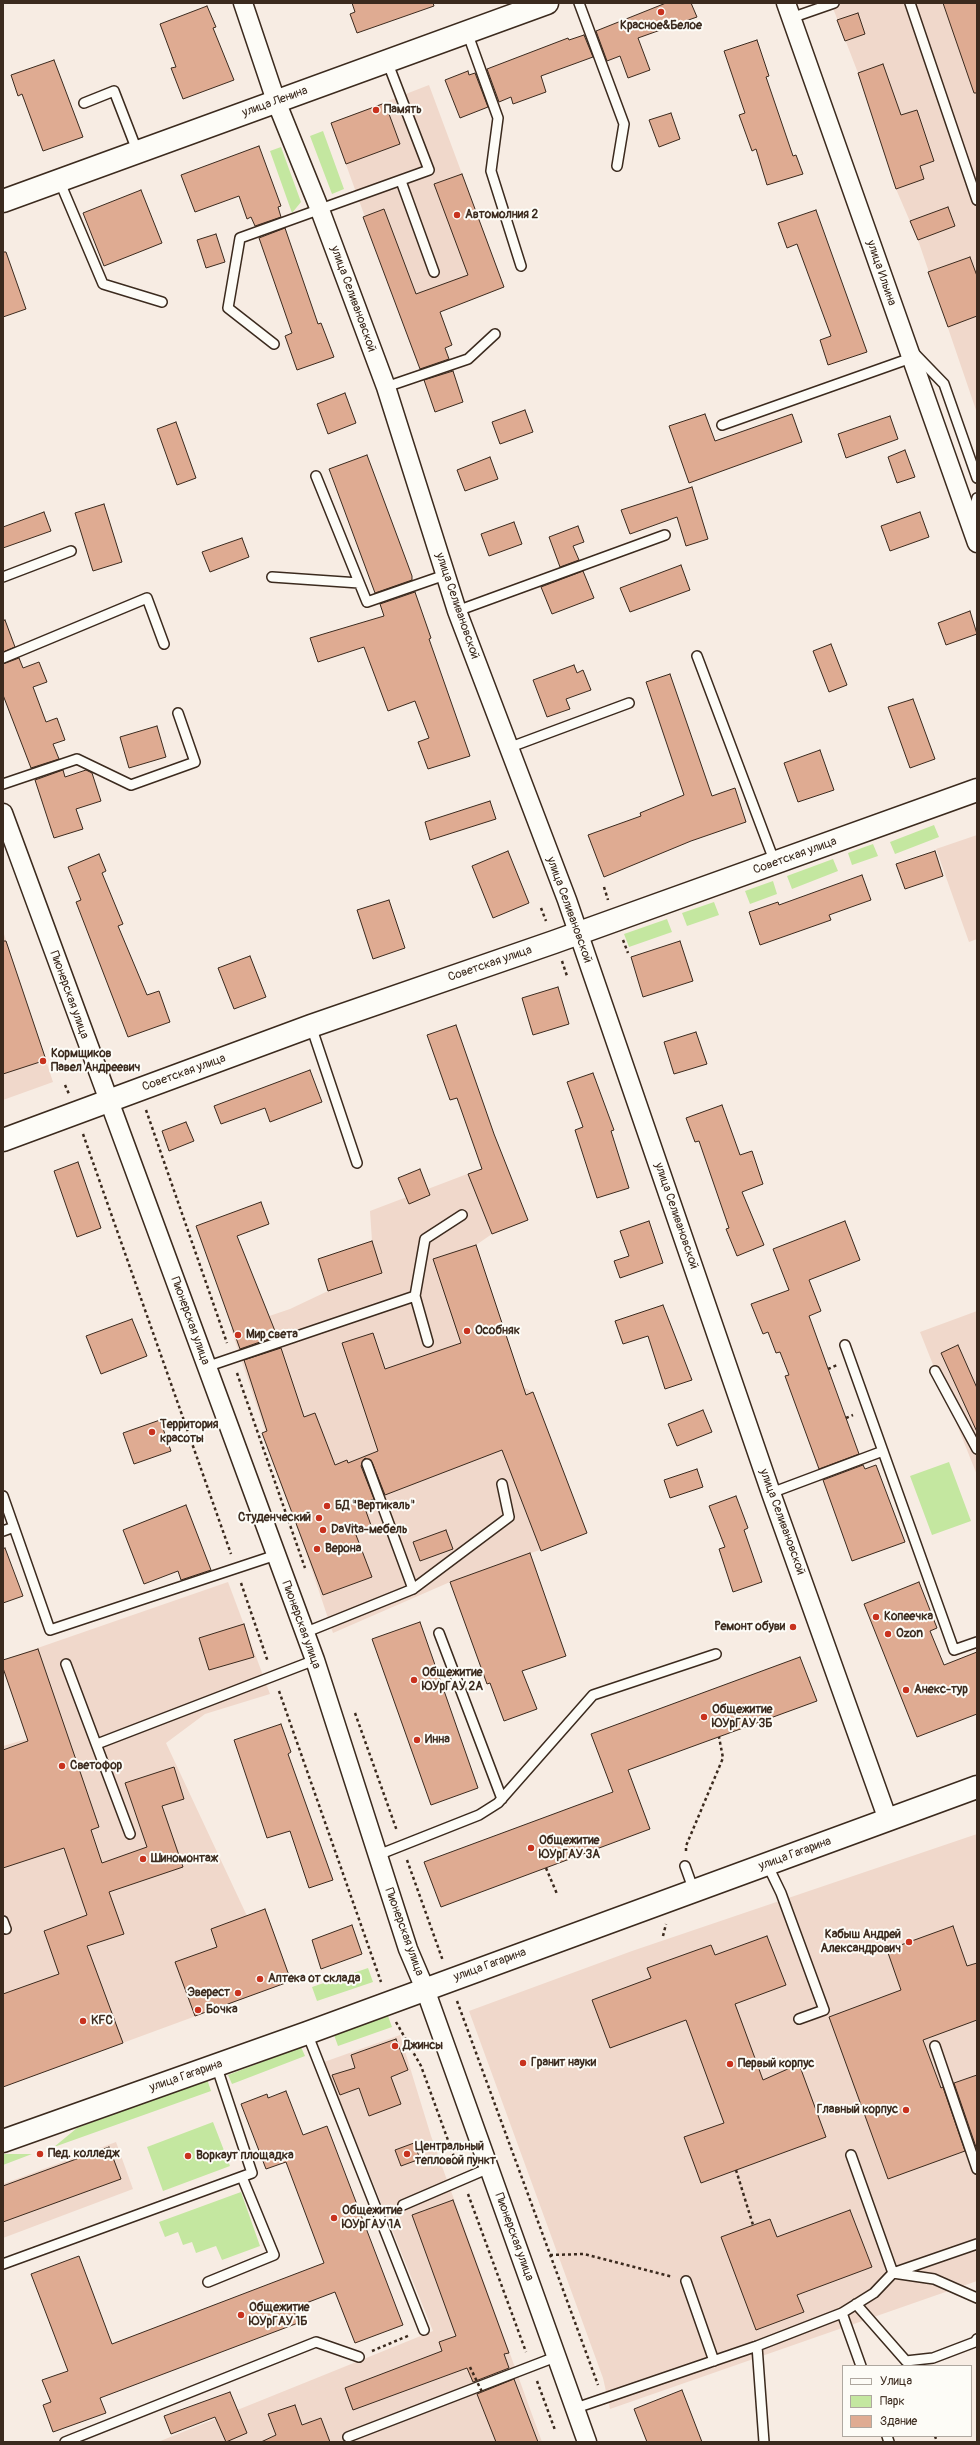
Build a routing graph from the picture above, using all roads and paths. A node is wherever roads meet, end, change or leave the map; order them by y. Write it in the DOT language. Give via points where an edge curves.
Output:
graph roads {
  1 [pos="243,3"];
  2 [pos="547,3"];
  3 [pos="580,3"];
  4 [pos="834,3"];
  5 [pos="910,3"];
  6 [pos="788,11"];
  7 [pos="467,32"];
  8 [pos="387,61"];
  9 [pos="276,101"];
  10 [pos="84,103"];
  11 [pos="138,153"];
  12 [pos="617,166"];
  13 [pos="59,180"];
  14 [pos="401,181"];
  15 [pos="977,200"];
  16 [pos="3,201"];
  17 [pos="320,210"];
  18 [pos="521,266"];
  19 [pos="434,272"];
  20 [pos="162,302"];
  21 [pos="495,334"];
  22 [pos="274,344"];
  23 [pos="909,352"];
  24 [pos="386,387"];
  25 [pos="722,425"];
  26 [pos="316,476"];
  27 [pos="977,478"];
  28 [pos="977,498"];
  29 [pos="970,523"];
  30 [pos="665,535"];
  31 [pos="977,543"];
  32 [pos="71,551"];
  33 [pos="445,575"];
  34 [pos="3,577"];
  35 [pos="272,577"];
  36 [pos="359,583"];
  37 [pos="457,611"];
  38 [pos="164,644"];
  39 [pos="697,656"];
  40 [pos="3,658"];
  41 [pos="629,704"];
  42 [pos="178,714"];
  43 [pos="508,748"];
  44 [pos="3,784"];
  45 [pos="977,790"];
  46 [pos="3,813"];
  47 [pos="775,863"];
  48 [pos="578,933"];
  49 [pos="311,1026"];
  50 [pos="129,1064"];
  51 [pos="65,1085"];
  52 [pos="138,1090"];
  53 [pos="109,1101"];
  54 [pos="76,1113"];
  55 [pos="3,1140"];
  56 [pos="357,1163"];
  57 [pos="462,1215"];
  58 [pos="415,1296"];
  59 [pos="428,1342"];
  60 [pos="845,1345"];
  61 [pos="232,1358"];
  62 [pos="206,1367"];
  63 [pos="935,1371"];
  64 [pos="977,1449"];
  65 [pos="883,1451"];
  66 [pos="367,1464"];
  67 [pos="502,1484"];
  68 [pos="771,1493"];
  69 [pos="3,1496"];
  70 [pos="14,1527"];
  71 [pos="3,1531"];
  72 [pos="276,1555"];
  73 [pos="236,1568"];
  74 [pos="306,1573"];
  75 [pos="413,1589"];
  76 [pos="304,1633"];
  77 [pos="439,1633"];
  78 [pos="977,1642"];
  79 [pos="716,1654"];
  80 [pos="315,1660"];
  81 [pos="66,1664"];
  82 [pos="274,1676"];
  83 [pos="353,1706"];
  84 [pos="719,1737"];
  85 [pos="97,1744"];
  86 [pos="977,1787"];
  87 [pos="502,1799"];
  88 [pos="888,1820"];
  89 [pos="130,1834"];
  90 [pos="402,1846"];
  91 [pos="378,1855"];
  92 [pos="767,1864"];
  93 [pos="685,1866"];
  94 [pos="546,1868"];
  95 [pos="694,1891"];
  96 [pos="557,1894"];
  97 [pos="450,1980"];
  98 [pos="425,1989"];
  99 [pos="389,2003"];
  100 [pos="799,2019"];
  101 [pos="307,2033"];
  102 [pos="935,2046"];
  103 [pos="216,2065"];
  104 [pos="3,2140"];
  105 [pos="851,2155"];
  106 [pos="489,2168"];
  107 [pos="977,2169"];
  108 [pos="736,2170"];
  109 [pos="242,2177"];
  110 [pos="462,2180"];
  111 [pos="403,2204"];
  112 [pos="753,2225"];
  113 [pos="977,2244"];
  114 [pos="550,2255"];
  115 [pos="3,2264"];
  116 [pos="893,2273"];
  117 [pos="686,2281"];
  118 [pos="208,2282"];
  119 [pos="977,2298"];
  120 [pos="856,2304"];
  121 [pos="842,2314"];
  122 [pos="424,2330"];
  123 [pos="977,2339"];
  124 [pos="757,2346"];
  125 [pos="359,2356"];
  126 [pos="558,2356"];
  127 [pos="714,2361"];
  128 [pos="861,2365"];
  129 [pos="531,2366"];
  130 [pos="470,2367"];
  131 [pos="483,2394"];
  132 [pos="603,2399"];
  133 [pos="576,2408"];
  134 [pos="555,2430"];
  135 [pos="348,2438"];
  136 [pos="65,2442"];
  137 [pos="587,2442"];
  138 [pos="764,2442"];
  1 -- 9 [label="street, улица Селивановской"];
  2 -- 7 [label="street, улица Ленина"];
  3 -- 12 [label="lane" via="624,124"];
  4 -- 6 [label="lane"];
  5 -- 15 [label="lane"];
  6 -- 23 [label="street, улица Ильина"];
  7 -- 8 [label="street, улица Ленина"];
  7 -- 18 [label="lane" via="498,118 491,171"];
  8 -- 9 [label="street, улица Ленина"];
  8 -- 14 [label="lane" via="429,170"];
  9 -- 11 [label="street, улица Ленина"];
  9 -- 17 [label="street, улица Селивановской"];
  10 -- 11 [label="lane" via="114,91"];
  11 -- 13 [label="street, улица Ленина"];
  13 -- 16 [label="street, улица Ленина"];
  13 -- 20 [label="lane" via="103,284"];
  14 -- 17 [label="lane"];
  14 -- 19 [label="lane"];
  17 -- 22 [label="lane" via="240,238 228,308"];
  17 -- 24 [label="street, улица Селивановской"];
  21 -- 24 [label="lane" via="468,359"];
  23 -- 25 [label="lane"];
  23 -- 27 [label="lane" via="944,384"];
  23 -- 29 [label="street, улица Ильина"];
  24 -- 33 [label="street, улица Селивановской"];
  26 -- 36 [label="lane"];
  28 -- 29 [label="lane"];
  29 -- 31 [label="street, улица Ильина"];
  30 -- 37 [label="lane"];
  32 -- 34 [label="lane"];
  33 -- 36 [label="lane" via="367,602"];
  33 -- 37 [label="street, улица Селивановской"];
  35 -- 36 [label="lane"];
  37 -- 43 [label="street, улица Селивановской"];
  38 -- 40 [label="lane" via="147,598"];
  39 -- 47 [label="lane"];
  41 -- 43 [label="lane"];
  42 -- 44 [label="lane" via="195,762 131,785 77,759"];
  43 -- 48 [label="street, улица Селивановской"];
  45 -- 47 [label="street, Советская улица"];
  46 -- 53 [label="street, Пионерская улица"];
  47 -- 48 [label="street, Советская улица"];
  48 -- 49 [label="street, Советская улица"];
  48 -- 68 [label="street, улица Селивановской"];
  49 -- 52 [label="street, Советская улица"];
  49 -- 56 [label="lane"];
  50 -- 52 [label="path"];
  51 -- 54 [label="path"];
  52 -- 53 [label="street, Советская улица"];
  52 -- 61 [label="path"];
  53 -- 54 [label="street, Советская улица"];
  53 -- 62 [label="street, Пионерская улица"];
  54 -- 55 [label="street, Советская улица"];
  54 -- 73 [label="path"];
  57 -- 58 [label="lane" via="425,1239"];
  58 -- 59 [label="lane"];
  58 -- 61 [label="lane"];
  60 -- 65 [label="lane"];
  61 -- 62 [label="lane"];
  61 -- 74 [label="path"];
  62 -- 72 [label="street, Пионерская улица"];
  63 -- 64 [label="lane"];
  65 -- 68 [label="lane"];
  65 -- 78 [label="lane" via="954,1650"];
  66 -- 75 [label="lane"];
  67 -- 75 [label="lane" via="509,1517"];
  68 -- 88 [label="street, улица Селивановской"];
  69 -- 70 [label="lane"];
  70 -- 71 [label="lane"];
  70 -- 73 [label="lane" via="50,1630"];
  72 -- 73 [label="lane"];
  72 -- 76 [label="street, Пионерская улица"];
  73 -- 82 [label="path"];
  75 -- 76 [label="lane"];
  76 -- 80 [label="street, Пионерская улица"];
  77 -- 87 [label="lane"];
  79 -- 87 [label="lane" via="593,1695"];
  80 -- 82 [label="lane"];
  80 -- 91 [label="street, Пионерская улица"];
  81 -- 85 [label="lane"];
  82 -- 85 [label="lane"];
  82 -- 99 [label="path"];
  83 -- 90 [label="path"];
  84 -- 93 [label="path" via="723,1758 686,1846"];
  85 -- 89 [label="lane"];
  86 -- 88 [label="street, улица Гагарина"];
  87 -- 90 [label="lane" via="480,1815"];
  88 -- 92 [label="street, улица Гагарина"];
  90 -- 91 [label="lane"];
  90 -- 97 [label="path"];
  91 -- 98 [label="street, Пионерская улица" via="408,1949"];
  92 -- 95 [label="street, улица Гагарина"];
  92 -- 100 [label="lane" via="781,1893 824,2010"];
  93 -- 95 [label="lane"];
  94 -- 96 [label="path"];
  95 -- 97 [label="street, улица Гагарина"];
  97 -- 98 [label="street, улица Гагарина"];
  97 -- 114 [label="path"];
  98 -- 99 [label="street, улица Гагарина"];
  98 -- 106 [label="street, Пионерская улица"];
  99 -- 101 [label="street, улица Гагарина"];
  99 -- 110 [label="path" via="400,2033 421,2066"];
  101 -- 103 [label="street, улица Гагарина"];
  101 -- 122 [label="lane"];
  102 -- 107 [label="lane"];
  103 -- 104 [label="street, улица Гагарина"];
  103 -- 109 [label="lane" via="252,2173"];
  105 -- 116 [label="lane"];
  106 -- 110 [label="lane"];
  106 -- 126 [label="street, Пионерская улица"];
  108 -- 112 [label="path"];
  109 -- 115 [label="lane"];
  109 -- 118 [label="lane" via="274,2256"];
  110 -- 111 [label="lane"];
  110 -- 129 [label="path"];
  113 -- 116 [label="lane"];
  114 -- 117 [label="path" via="584,2254"];
  114 -- 132 [label="path"];
  116 -- 119 [label="lane" via="934,2279"];
  116 -- 120 [label="lane" via="874,2293"];
  117 -- 127 [label="lane"];
  120 -- 121 [label="lane"];
  120 -- 123 [label="lane" via="906,2361 933,2358"];
  121 -- 124 [label="lane"];
  121 -- 128 [label="lane"];
  122 -- 125 [label="path"];
  124 -- 127 [label="lane"];
  124 -- 138 [label="lane"];
  125 -- 136 [label="lane" via="316,2342"];
  126 -- 129 [label="lane"];
  126 -- 133 [label="street, Пионерская улица"];
  127 -- 132 [label="lane"];
  129 -- 134 [label="path"];
  129 -- 135 [label="lane"];
  130 -- 131 [label="path, bridge"];
  132 -- 133 [label="lane"];
  133 -- 137 [label="street, Пионерская улица"];
}
